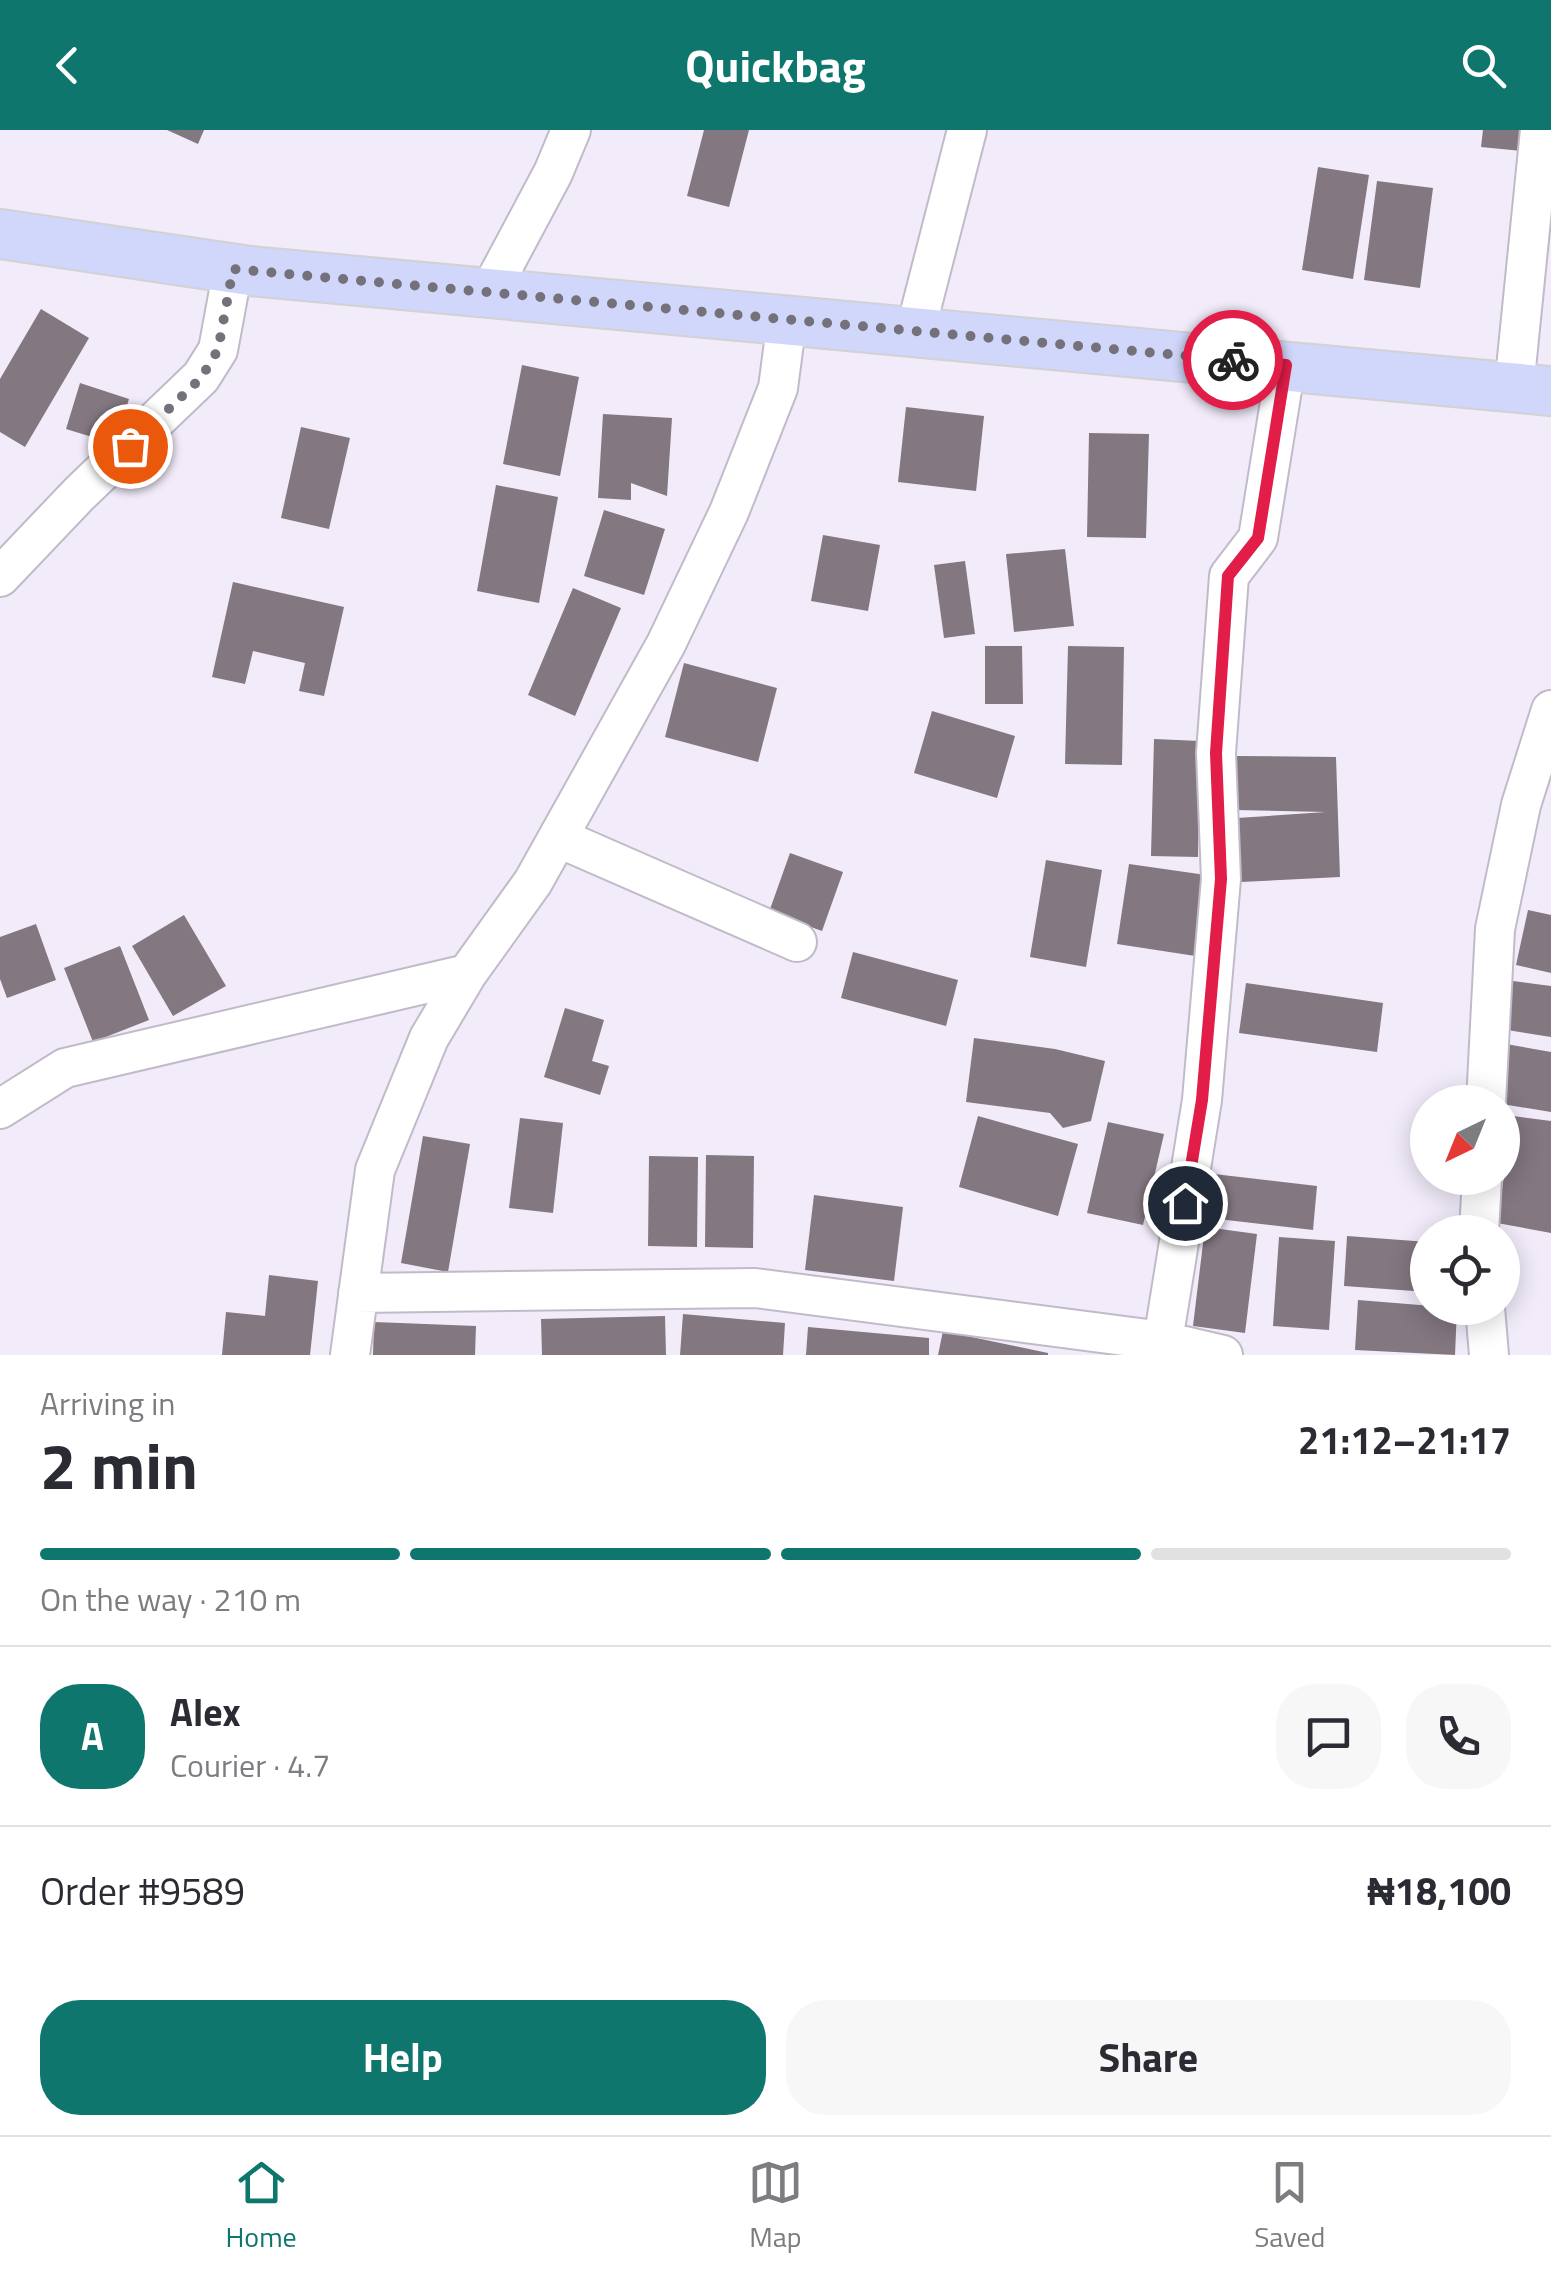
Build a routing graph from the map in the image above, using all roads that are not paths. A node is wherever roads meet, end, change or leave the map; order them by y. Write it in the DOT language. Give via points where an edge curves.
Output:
graph roads {
  1 [pos="572,130"];
  2 [pos="967,130"];
  3 [pos="1540,130"];
  4 [pos="0,234"];
  5 [pos="233,269"];
  6 [pos="489,293"];
  7 [pos="787,320"];
  8 [pos="915,332"];
  9 [pos="1286,365"];
  10 [pos="1532,389"];
  11 [pos="0,577"];
  12 [pos="1551,710"];
  13 [pos="560,838"];
  14 [pos="797,942"];
  15 [pos="467,974"];
  16 [pos="1487,1085"];
  17 [pos="0,1109"];
  18 [pos="358,1293"];
  19 [pos="1485,1325"];
  20 [pos="1163,1341"];
  21 [pos="350,1355"];
  22 [pos="1223,1355"];
  23 [pos="1488,1355"];
  1 -- 6 [label="street"];
  2 -- 8 [label="street"];
  3 -- 10 [label="street"];
  4 -- 5 [label="main road"];
  5 -- 6 [label="main road"];
  5 -- 11 [label="street" via="218,350 201,378"];
  6 -- 7 [label="main road"];
  7 -- 8 [label="main road"];
  7 -- 13 [label="street" via="778,388 729,512"];
  8 -- 9 [label="main road"];
  9 -- 10 [label="main road"];
  9 -- 20 [label="street" via="1258,538 1228,576 1216,753 1220,897 1202,1100"];
  12 -- 16 [label="street" via="1521,805 1495,929"];
  13 -- 14 [label="street"];
  13 -- 15 [label="street"];
  15 -- 17 [label="street" via="65,1068"];
  15 -- 18 [label="street" via="428,1038 375,1170"];
  18 -- 20 [label="street" via="756,1288"];
  18 -- 21 [label="street"];
  19 -- 23 [label="street"];
  20 -- 22 [label="street"];
}
